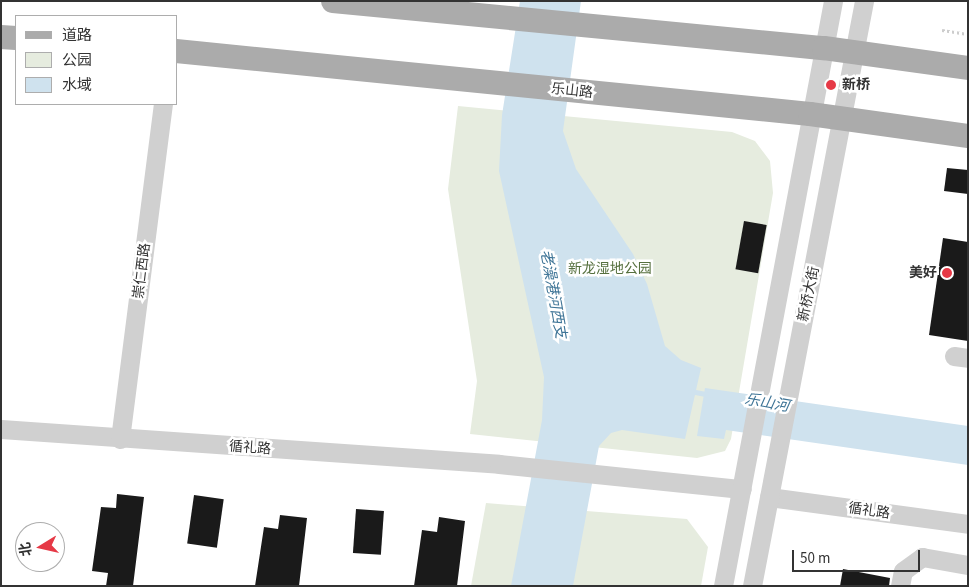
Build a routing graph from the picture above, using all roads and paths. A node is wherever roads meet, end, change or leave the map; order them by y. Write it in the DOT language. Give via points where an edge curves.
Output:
graph roads {
  1 [pos="333,1"];
  2 [pos="833,1"];
  3 [pos="864,1"];
  4 [pos="942,30"];
  5 [pos="968,34"];
  6 [pos="1,37"];
  7 [pos="15,38"];
  8 [pos="824,48"];
  9 [pos="178,51"];
  10 [pos="854,51"];
  11 [pos="968,68"];
  12 [pos="164,105"];
  13 [pos="810,114"];
  14 [pos="841,119"];
  15 [pos="968,136"];
  16 [pos="1,429"];
  17 [pos="120,439"];
  18 [pos="742,489"];
  19 [pos="769,497"];
  20 [pos="968,524"];
  21 [pos="968,565"];
  22 [pos="723,586"];
  23 [pos="752,586"];
  24 [pos="900,586"];
  1 -- 8 [label="main road"];
  2 -- 8 [label="street"];
  3 -- 10 [label="street, 新桥大街"];
  4 -- 5 [label="path"];
  6 -- 7 [label="main road"];
  8 -- 10 [label="main road"];
  8 -- 13 [label="street"];
  9 -- 13 [label="main road, 乐山路"];
  10 -- 11 [label="main road"];
  10 -- 14 [label="street, 新桥大街"];
  12 -- 17 [label="street, 崇仁西路"];
  13 -- 14 [label="main road, 乐山路"];
  13 -- 18 [label="street"];
  14 -- 15 [label="main road, 乐山路"];
  14 -- 19 [label="street, 新桥大街"];
  16 -- 17 [label="street, 循礼路"];
  17 -- 18 [label="street, 循礼路" via="499,464"];
  18 -- 22 [label="street"];
  19 -- 20 [label="street, 循礼路"];
  19 -- 23 [label="street, 新桥大街"];
  21 -- 24 [label="street" via="922,557 903,571"];
}
